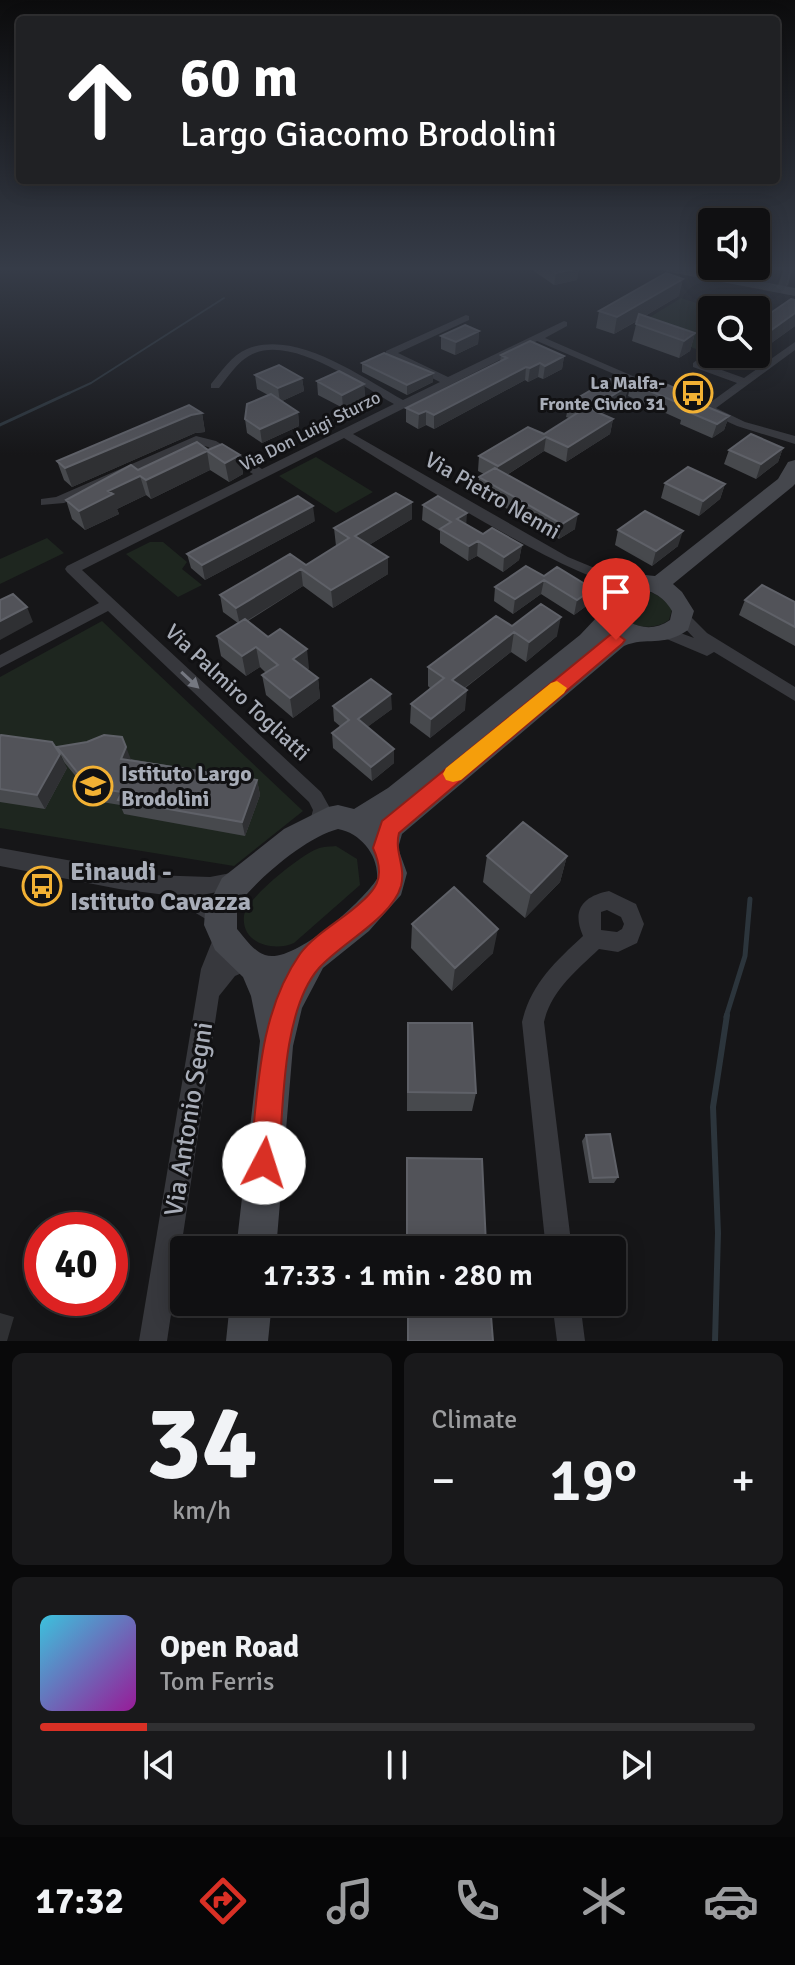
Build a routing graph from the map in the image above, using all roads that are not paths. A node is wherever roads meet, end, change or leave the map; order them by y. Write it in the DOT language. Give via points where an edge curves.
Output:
graph roads {
  1 [pos="441,330"];
  2 [pos="553,330"];
  3 [pos="537,338"];
  4 [pos="795,345"];
  5 [pos="705,368"];
  6 [pos="449,382"];
  7 [pos="745,382"];
  8 [pos="215,386"];
  9 [pos="669,393"];
  10 [pos="695,404"];
  11 [pos="404,405"];
  12 [pos="708,409"];
  13 [pos="345,434"];
  14 [pos="794,453"];
  15 [pos="263,475"];
  16 [pos="795,491"];
  17 [pos="46,502"];
  18 [pos="563,560"];
  19 [pos="72,569"];
  20 [pos="624,582"];
  21 [pos="652,584"];
  22 [pos="109,604"];
  23 [pos="607,607"];
  24 [pos="676,617"];
  25 [pos="633,633"];
  26 [pos="0,662"];
  27 [pos="795,695"];
  28 [pos="319,821"];
  29 [pos="358,821"];
  30 [pos="384,848"];
  31 [pos="0,857"];
  32 [pos="236,881"];
  33 [pos="172,887"];
  34 [pos="221,927"];
  35 [pos="595,939"];
  36 [pos="310,960"];
  37 [pos="250,964"];
  38 [pos="208,992"];
  39 [pos="276,1046"];
  40 [pos="257,1236"];
  41 [pos="557,1236"];
  42 [pos="250,1316"];
  43 [pos="568,1316"];
  44 [pos="153,1341"];
  45 [pos="247,1341"];
  46 [pos="571,1341"];
  1 -- 6 [label="street" via="390,353"];
  2 -- 3 [label="street, Via Don Luigi Sturzo"];
  3 -- 6 [label="street, Via Don Luigi Sturzo"];
  3 -- 9 [label="street"];
  4 -- 7 [label="street"];
  5 -- 7 [label="street"];
  6 -- 11 [label="street, Via Don Luigi Sturzo"];
  7 -- 12 [label="street"];
  8 -- 11 [label="street" via="244,354 278,346 306,354"];
  10 -- 12 [label="street"];
  11 -- 13 [label="street, Via Don Luigi Sturzo"];
  12 -- 14 [label="street"];
  13 -- 15 [label="street, Via Don Luigi Sturzo"];
  13 -- 18 [label="street, Via Pietro Nenni"];
  14 -- 21 [label="street" via="792,476 785,483 663,581"];
  15 -- 17 [label="street" via="196,440"];
  15 -- 19 [label="street, Via Don Luigi Sturzo"];
  16 -- 24 [label="street" via="684,584 677,593"];
  18 -- 20 [label="street, Via Pietro Nenni"];
  18 -- 23 [label="street"];
  19 -- 22 [label="street, Via Palmiro Togliatti"];
  20 -- 21 [label="street"];
  20 -- 23 [label="street" via="612,587"];
  21 -- 24 [label="street"];
  22 -- 26 [label="street"];
  22 -- 28 [label="street, Via Palmiro Togliatti, one-way" via="315,797 322,810"];
  23 -- 25 [label="street"];
  23 -- 29 [label="street" via="588,641 398,796"];
  24 -- 25 [label="street" via="655,636"];
  24 -- 27 [label="street"];
  25 -- 30 [label="street" via="616,640 411,808 390,828"];
  28 -- 29 [label="street"];
  28 -- 32 [label="street"];
  29 -- 30 [label="street"];
  30 -- 36 [label="street" via="392,871 385,892"];
  31 -- 33 [label="street"];
  32 -- 33 [label="street"];
  32 -- 34 [label="street" via="226,894"];
  33 -- 34 [label="street"];
  34 -- 37 [label="street"];
  34 -- 38 [label="street, Via Antonio Segni"];
  35 -- 41 [label="street" via="550,983 536,1007 533,1028"];
  36 -- 37 [label="street" via="281,972"];
  36 -- 39 [label="street" via="287,1004"];
  37 -- 38 [label="street, Via Antonio Segni" via="227,969"];
  37 -- 39 [label="street" via="270,1006"];
  38 -- 44 [label="street, Via Antonio Segni"];
  39 -- 40 [label="street"];
  42 -- 45 [label="street"];
  43 -- 46 [label="street"];
}
